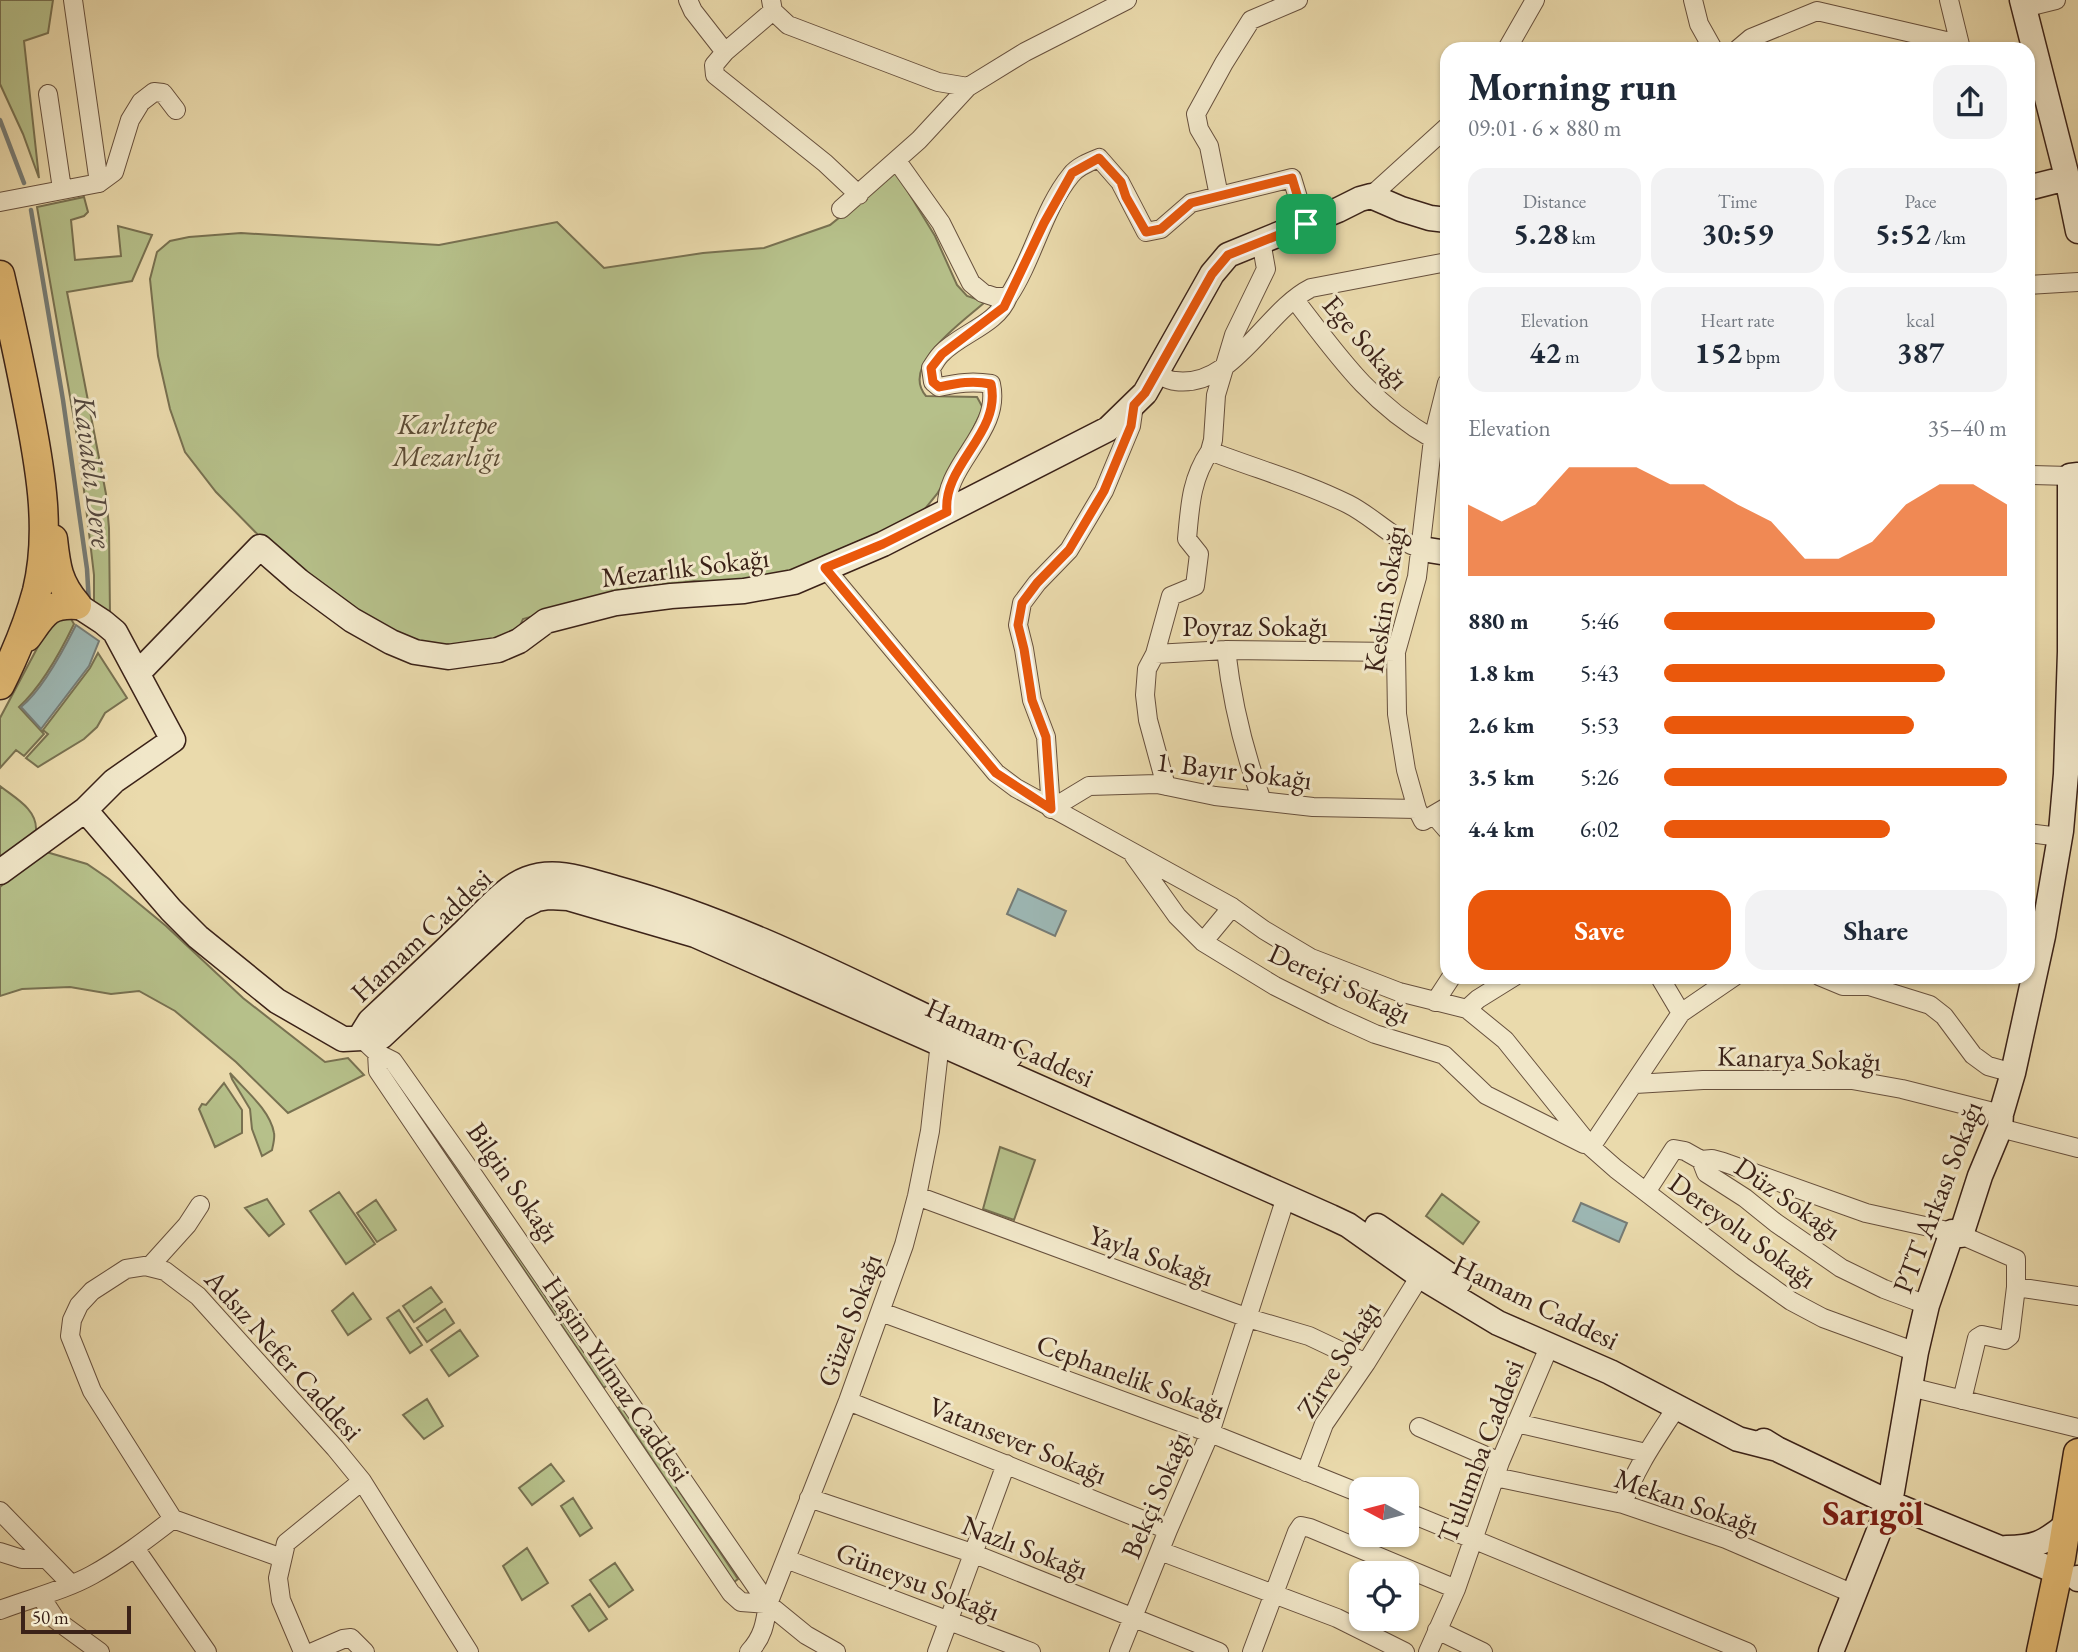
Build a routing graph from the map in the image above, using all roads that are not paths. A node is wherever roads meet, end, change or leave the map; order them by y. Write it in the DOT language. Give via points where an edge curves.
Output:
graph roads {
  1 [pos="73,0"];
  2 [pos="688,0"];
  3 [pos="1127,0"];
  4 [pos="1298,0"];
  5 [pos="1535,0"];
  6 [pos="1693,0"];
  7 [pos="1949,0"];
  8 [pos="2056,0"];
  9 [pos="2023,4"];
  10 [pos="772,5"];
  11 [pos="1511,42"];
  12 [pos="1709,42"];
  13 [pos="1746,42"];
  14 [pos="1940,42"];
  15 [pos="1959,42"];
  16 [pos="2033,42"];
  17 [pos="2035,51"];
  18 [pos="725,52"];
  19 [pos="968,87"];
  20 [pos="48,93"];
  21 [pos="176,110"];
  22 [pos="1440,133"];
  23 [pos="897,161"];
  24 [pos="2067,178"];
  25 [pos="99,183"];
  26 [pos="2035,186"];
  27 [pos="62,189"];
  28 [pos="859,195"];
  29 [pos="1219,196"];
  30 [pos="1371,196"];
  31 [pos="7,200"];
  32 [pos="841,209"];
  33 [pos="1440,219"];
  34 [pos="1306,224"];
  35 [pos="2078,231"];
  36 [pos="1261,241"];
  37 [pos="1440,268"];
  38 [pos="0,275"];
  39 [pos="2078,282"];
  40 [pos="2035,285"];
  41 [pos="1009,297"];
  42 [pos="1295,300"];
  43 [pos="1225,366"];
  44 [pos="1155,373"];
  45 [pos="1134,405"];
  46 [pos="1440,411"];
  47 [pos="1433,439"];
  48 [pos="1210,451"];
  49 [pos="2035,475"];
  50 [pos="2074,475"];
  51 [pos="40,478"];
  52 [pos="947,512"];
  53 [pos="1422,549"];
  54 [pos="1440,552"];
  55 [pos="825,568"];
  56 [pos="77,605"];
  57 [pos="19,648"];
  58 [pos="1226,650"];
  59 [pos="1396,652"];
  60 [pos="1155,654"];
  61 [pos="138,673"];
  62 [pos="0,685"];
  63 [pos="1166,786"];
  64 [pos="1262,801"];
  65 [pos="1051,809"];
  66 [pos="85,810"];
  67 [pos="1430,813"];
  68 [pos="2035,833"];
  69 [pos="2066,834"];
  70 [pos="1132,852"];
  71 [pos="0,872"];
  72 [pos="1232,907"];
  73 [pos="1203,942"];
  74 [pos="2035,957"];
  75 [pos="1447,984"];
  76 [pos="1503,984"];
  77 [pos="1664,984"];
  78 [pos="1723,984"];
  79 [pos="1838,984"];
  80 [pos="2029,984"];
  81 [pos="1435,1002"];
  82 [pos="1467,1009"];
  83 [pos="1681,1013"];
  84 [pos="943,1034"];
  85 [pos="368,1045"];
  86 [pos="2013,1073"];
  87 [pos="1635,1084"];
  88 [pos="2000,1121"];
  89 [pos="1591,1147"];
  90 [pos="2078,1148"];
  91 [pos="1701,1160"];
  92 [pos="1290,1190"];
  93 [pos="1646,1192"];
  94 [pos="917,1196"];
  95 [pos="200,1205"];
  96 [pos="1956,1233"];
  97 [pos="150,1266"];
  98 [pos="1420,1276"];
  99 [pos="2016,1287"];
  100 [pos="2078,1296"];
  101 [pos="1927,1305"];
  102 [pos="881,1312"];
  103 [pos="1248,1318"];
  104 [pos="1552,1340"];
  105 [pos="1916,1352"];
  106 [pos="1366,1363"];
  107 [pos="1910,1387"];
  108 [pos="620,1391"];
  109 [pos="1962,1400"];
  110 [pos="848,1401"];
  111 [pos="603,1402"];
  112 [pos="1676,1408"];
  113 [pos="1516,1423"];
  114 [pos="1419,1427"];
  115 [pos="2078,1428"];
  116 [pos="1210,1433"];
  117 [pos="1777,1449"];
  118 [pos="1646,1453"];
  119 [pos="2078,1453"];
  120 [pos="1006,1464"];
  121 [pos="1497,1470"];
  122 [pos="1306,1472"];
  123 [pos="362,1481"];
  124 [pos="1349,1489"];
  125 [pos="809,1498"];
  126 [pos="1890,1503"];
  127 [pos="1623,1504"];
  128 [pos="0,1511"];
  129 [pos="1419,1517"];
  130 [pos="173,1519"];
  131 [pos="2065,1526"];
  132 [pos="1168,1530"];
  133 [pos="1474,1539"];
  134 [pos="135,1548"];
  135 [pos="2003,1548"];
  136 [pos="1160,1551"];
  137 [pos="0,1552"];
  138 [pos="972,1553"];
  139 [pos="282,1558"];
  140 [pos="46,1559"];
  141 [pos="786,1559"];
  142 [pos="2073,1574"];
  143 [pos="71,1584"];
  144 [pos="1456,1589"];
  145 [pos="1276,1594"];
  146 [pos="1856,1595"];
  147 [pos="41,1597"];
  148 [pos="768,1604"];
  149 [pos="0,1610"];
  150 [pos="1132,1618"];
  151 [pos="947,1619"];
  152 [pos="1437,1630"];
  153 [pos="100,1652"];
  154 [pos="207,1652"];
  155 [pos="303,1652"];
  156 [pos="313,1652"];
  157 [pos="365,1652"];
  158 [pos="469,1652"];
  159 [pos="748,1652"];
  160 [pos="836,1652"];
  161 [pos="937,1652"];
  162 [pos="1031,1652"];
  163 [pos="1119,1652"];
  164 [pos="1219,1652"];
  165 [pos="1252,1652"];
  166 [pos="1405,1652"];
  167 [pos="1428,1652"];
  168 [pos="1483,1652"];
  169 [pos="1747,1652"];
  170 [pos="1831,1652"];
  171 [pos="2041,1652"];
  172 [pos="2061,1652"];
  1 -- 25 [label="street"];
  2 -- 18 [label="street"];
  3 -- 19 [label="street"];
  4 -- 29 [label="street" via="1251,20 1196,114 1209,146"];
  5 -- 11 [label="street"];
  6 -- 12 [label="street"];
  7 -- 15 [label="street"];
  8 -- 9 [label="street"];
  9 -- 16 [label="main road"];
  10 -- 18 [label="street"];
  10 -- 19 [label="street" via="788,25 938,82"];
  13 -- 14 [label="street" via="1817,11"];
  17 -- 24 [label="main road"];
  18 -- 28 [label="street" via="714,65 715,75"];
  19 -- 23 [label="street"];
  20 -- 27 [label="street"];
  21 -- 25 [label="street" via="163,93 154,92 141,102 130,120 114,172"];
  22 -- 30 [label="street"];
  23 -- 28 [label="street"];
  23 -- 41 [label="street" via="941,223 971,283 983,293"];
  24 -- 26 [label="main road"];
  24 -- 35 [label="main road"];
  25 -- 27 [label="street"];
  27 -- 31 [label="street"];
  28 -- 32 [label="street"];
  29 -- 34 [label="street" via="1292,178"];
  29 -- 41 [label="street" via="1191,203 1161,229 1146,232 1121,182 1099,158 1072,173"];
  30 -- 33 [label="main road"];
  30 -- 34 [label="main road, Mezarlık Sokağı"];
  34 -- 36 [label="main road, Mezarlık Sokağı"];
  36 -- 43 [label="street" via="1266,269 1234,335"];
  36 -- 44 [label="main road, Mezarlık Sokağı" via="1228,255 1212,274"];
  37 -- 42 [label="street, Ege Sokağı" via="1311,288"];
  38 -- 51 [label="main road"];
  39 -- 40 [label="street"];
  41 -- 52 [label="street" via="994,317 942,354 931,368 933,382 939,387 965,381 991,384 994,397 946,498"];
  42 -- 43 [label="street, Ege Sokağı"];
  42 -- 47 [label="street, Ege Sokağı" via="1370,393"];
  43 -- 44 [label="street, Ege Sokağı" via="1212,377 1175,382"];
  43 -- 48 [label="street" via="1216,396"];
  44 -- 45 [label="main road, Mezarlık Sokağı"];
  45 -- 52 [label="main road, Mezarlık Sokağı" via="1108,429"];
  45 -- 65 [label="street" via="1131,426 1104,491 1069,550 1022,603 1018,625 1032,700 1046,737"];
  46 -- 47 [label="street, Keskin Sokağı"];
  47 -- 53 [label="street, Keskin Sokağı"];
  48 -- 53 [label="street" via="1352,506 1408,545"];
  48 -- 60 [label="street" via="1198,468 1190,504 1187,539 1199,554 1195,586 1171,596"];
  49 -- 50 [label="street"];
  50 -- 69 [label="main road, PTT Arkası Sokağı"];
  51 -- 56 [label="main road" via="57,570"];
  51 -- 57 [label="main road" via="43,547 37,589"];
  52 -- 55 [label="main road, Mezarlık Sokağı"];
  53 -- 54 [label="main road"];
  53 -- 59 [label="street, Keskin Sokağı"];
  55 -- 61 [label="main road, Mezarlık Sokağı" via="771,587 590,609 546,621 498,650 448,657 415,652 352,620 260,547"];
  55 -- 65 [label="street" via="996,773"];
  56 -- 57 [label="main road" via="61,604 46,611"];
  56 -- 61 [label="main road" via="115,632"];
  57 -- 62 [label="main road"];
  58 -- 59 [label="street, Poyraz Sokağı"];
  58 -- 60 [label="street, Poyraz Sokağı"];
  58 -- 64 [label="street" via="1230,689"];
  59 -- 67 [label="street, Keskin Sokağı" via="1397,714 1406,770"];
  60 -- 63 [label="street" via="1147,669 1145,695"];
  61 -- 66 [label="main road" via="173,740 114,781"];
  63 -- 64 [label="street, 1. Bayır Sokağı"];
  63 -- 65 [label="street, 1. Bayır Sokağı" via="1089,786"];
  64 -- 67 [label="street, 1. Bayır Sokağı"];
  65 -- 70 [label="street"];
  66 -- 71 [label="main road"];
  66 -- 85 [label="main road, Bilgin Sokağı" via="170,910 235,968 304,1018 343,1039"];
  68 -- 69 [label="street"];
  69 -- 74 [label="main road, PTT Arkası Sokağı"];
  70 -- 72 [label="street"];
  70 -- 73 [label="street, Dereiçi Sokağı" via="1177,916"];
  72 -- 73 [label="street"];
  72 -- 81 [label="street" via="1311,958"];
  73 -- 89 [label="street, Dereiçi Sokağı" via="1333,1015 1375,1034 1444,1055 1486,1094"];
  75 -- 81 [label="street"];
  76 -- 82 [label="street"];
  77 -- 83 [label="street"];
  78 -- 83 [label="street"];
  79 -- 86 [label="street" via="1869,986 1930,1004 1973,1055 1988,1066"];
  80 -- 86 [label="main road, PTT Arkası Sokağı"];
  81 -- 82 [label="street"];
  82 -- 89 [label="street" via="1505,1040"];
  83 -- 87 [label="street"];
  84 -- 85 [label="main road, Hamam Caddesi" via="712,919 570,876 544,875 525,880 494,902 370,1021"];
  84 -- 92 [label="main road, Hamam Caddesi"];
  84 -- 94 [label="street, Güzel Sokağı"];
  85 -- 108 [label="street, Bilgin Sokağı" via="393,1061"];
  85 -- 111 [label="street, Haşim Yılmaz Caddesi" via="378,1071"];
  86 -- 88 [label="main road, PTT Arkası Sokağı"];
  87 -- 88 [label="street, Kanarya Sokağı" via="1852,1080 1902,1089"];
  87 -- 89 [label="street"];
  88 -- 90 [label="street, Kanarya Sokağı"];
  88 -- 96 [label="main road, PTT Arkası Sokağı"];
  89 -- 93 [label="street, Dereyolu Sokağı"];
  91 -- 93 [label="street, Düz Sokağı" via="1674,1149"];
  91 -- 96 [label="street" via="1723,1162 1866,1213"];
  91 -- 101 [label="street, Düz Sokağı" via="1706,1173 1841,1268"];
  92 -- 98 [label="main road, Hamam Caddesi" via="1348,1224"];
  92 -- 103 [label="street, Bekçi Sokağı"];
  92 -- 104 [label="main road, Hamam Caddesi" via="1346,1208 1376,1225"];
  93 -- 105 [label="street, Dereyolu Sokağı" via="1790,1301"];
  94 -- 102 [label="street, Güzel Sokağı"];
  94 -- 103 [label="street, Yayla Sokağı"];
  95 -- 97 [label="street"];
  96 -- 99 [label="street" via="2016,1259"];
  96 -- 101 [label="main road, PTT Arkası Sokağı"];
  97 -- 123 [label="street, Adsız Nefer Caddesi" via="179,1280 210,1307"];
  97 -- 130 [label="street" via="126,1269 92,1291 79,1305 70,1336 92,1391"];
  98 -- 104 [label="main road, Hamam Caddesi" via="1474,1310"];
  98 -- 106 [label="street, Zirve Sokağı"];
  99 -- 100 [label="street"];
  99 -- 109 [label="street" via="2010,1336 2005,1340 1977,1338"];
  101 -- 105 [label="main road, PTT Arkası Sokağı"];
  102 -- 110 [label="street, Güzel Sokağı"];
  102 -- 116 [label="street, Cephanelik Sokağı"];
  103 -- 106 [label="street, Yayla Sokağı" via="1309,1335"];
  103 -- 116 [label="street, Bekçi Sokağı"];
  104 -- 112 [label="main road, Hamam Caddesi"];
  104 -- 113 [label="street, Tulumba Caddesi"];
  104 -- 117 [label="main road, Hamam Caddesi" via="1688,1396"];
  105 -- 107 [label="main road, PTT Arkası Sokağı"];
  106 -- 122 [label="street, Zirve Sokağı" via="1324,1424"];
  107 -- 109 [label="street"];
  107 -- 126 [label="main road, PTT Arkası Sokağı"];
  108 -- 111 [label="street"];
  108 -- 148 [label="street, Bilgin Sokağı"];
  109 -- 115 [label="street"];
  110 -- 120 [label="street, Vatansever Sokağı"];
  110 -- 125 [label="street, Güzel Sokağı"];
  111 -- 148 [label="street, Haşim Yılmaz Caddesi" via="731,1593 741,1602"];
  112 -- 117 [label="main road, Hamam Caddesi" via="1738,1439"];
  112 -- 118 [label="street"];
  113 -- 118 [label="street"];
  113 -- 121 [label="street, Tulumba Caddesi"];
  114 -- 121 [label="street, Mekan Sokağı"];
  116 -- 122 [label="street, Cephanelik Sokağı"];
  116 -- 132 [label="street, Bekçi Sokağı"];
  117 -- 126 [label="main road, Hamam Caddesi"];
  118 -- 127 [label="street"];
  119 -- 131 [label="main road"];
  120 -- 132 [label="street, Vatansever Sokağı"];
  120 -- 138 [label="street"];
  121 -- 127 [label="street, Mekan Sokağı"];
  121 -- 133 [label="street, Tulumba Caddesi"];
  122 -- 124 [label="street, Cephanelik Sokağı"];
  123 -- 139 [label="street" via="286,1543"];
  123 -- 158 [label="street, Adsız Nefer Caddesi"];
  125 -- 138 [label="street, Nazlı Sokağı"];
  125 -- 141 [label="street, Güzel Sokağı"];
  126 -- 135 [label="main road, Hamam Caddesi"];
  126 -- 146 [label="main road, PTT Arkası Sokağı"];
  127 -- 146 [label="street, Mekan Sokağı" via="1726,1539"];
  128 -- 140 [label="street"];
  129 -- 133 [label="street"];
  130 -- 134 [label="street"];
  130 -- 139 [label="street"];
  131 -- 135 [label="main road" via="2044,1543"];
  131 -- 142 [label="main road"];
  132 -- 136 [label="street, Bekçi Sokağı"];
  133 -- 144 [label="street, Tulumba Caddesi"];
  133 -- 169 [label="street"];
  134 -- 143 [label="street"];
  134 -- 154 [label="street"];
  135 -- 142 [label="main road, Hamam Caddesi"];
  136 -- 145 [label="street"];
  136 -- 150 [label="street, Bekçi Sokağı"];
  137 -- 140 [label="street"];
  138 -- 150 [label="street, Nazlı Sokağı"];
  138 -- 151 [label="street"];
  139 -- 155 [label="street" via="278,1578 281,1600"];
  140 -- 143 [label="street"];
  141 -- 148 [label="street, Güzel Sokağı"];
  141 -- 151 [label="street, Güneysu Sokağı"];
  142 -- 171 [label="main road"];
  142 -- 172 [label="main road"];
  143 -- 147 [label="street"];
  144 -- 145 [label="street" via="1301,1526"];
  144 -- 152 [label="street, Tulumba Caddesi"];
  145 -- 165 [label="street"];
  145 -- 166 [label="street"];
  146 -- 170 [label="main road, PTT Arkası Sokağı"];
  147 -- 149 [label="street"];
  147 -- 153 [label="street" via="56,1620"];
  148 -- 159 [label="street, Güzel Sokağı" via="764,1628"];
  148 -- 160 [label="street, Bilgin Sokağı"];
  150 -- 163 [label="street, Bekçi Sokağı"];
  150 -- 164 [label="street, Nazlı Sokağı"];
  151 -- 161 [label="street"];
  151 -- 162 [label="street, Güneysu Sokağı"];
  152 -- 167 [label="street, Tulumba Caddesi"];
  152 -- 168 [label="street"];
  156 -- 157 [label="street" via="351,1638"];
}
